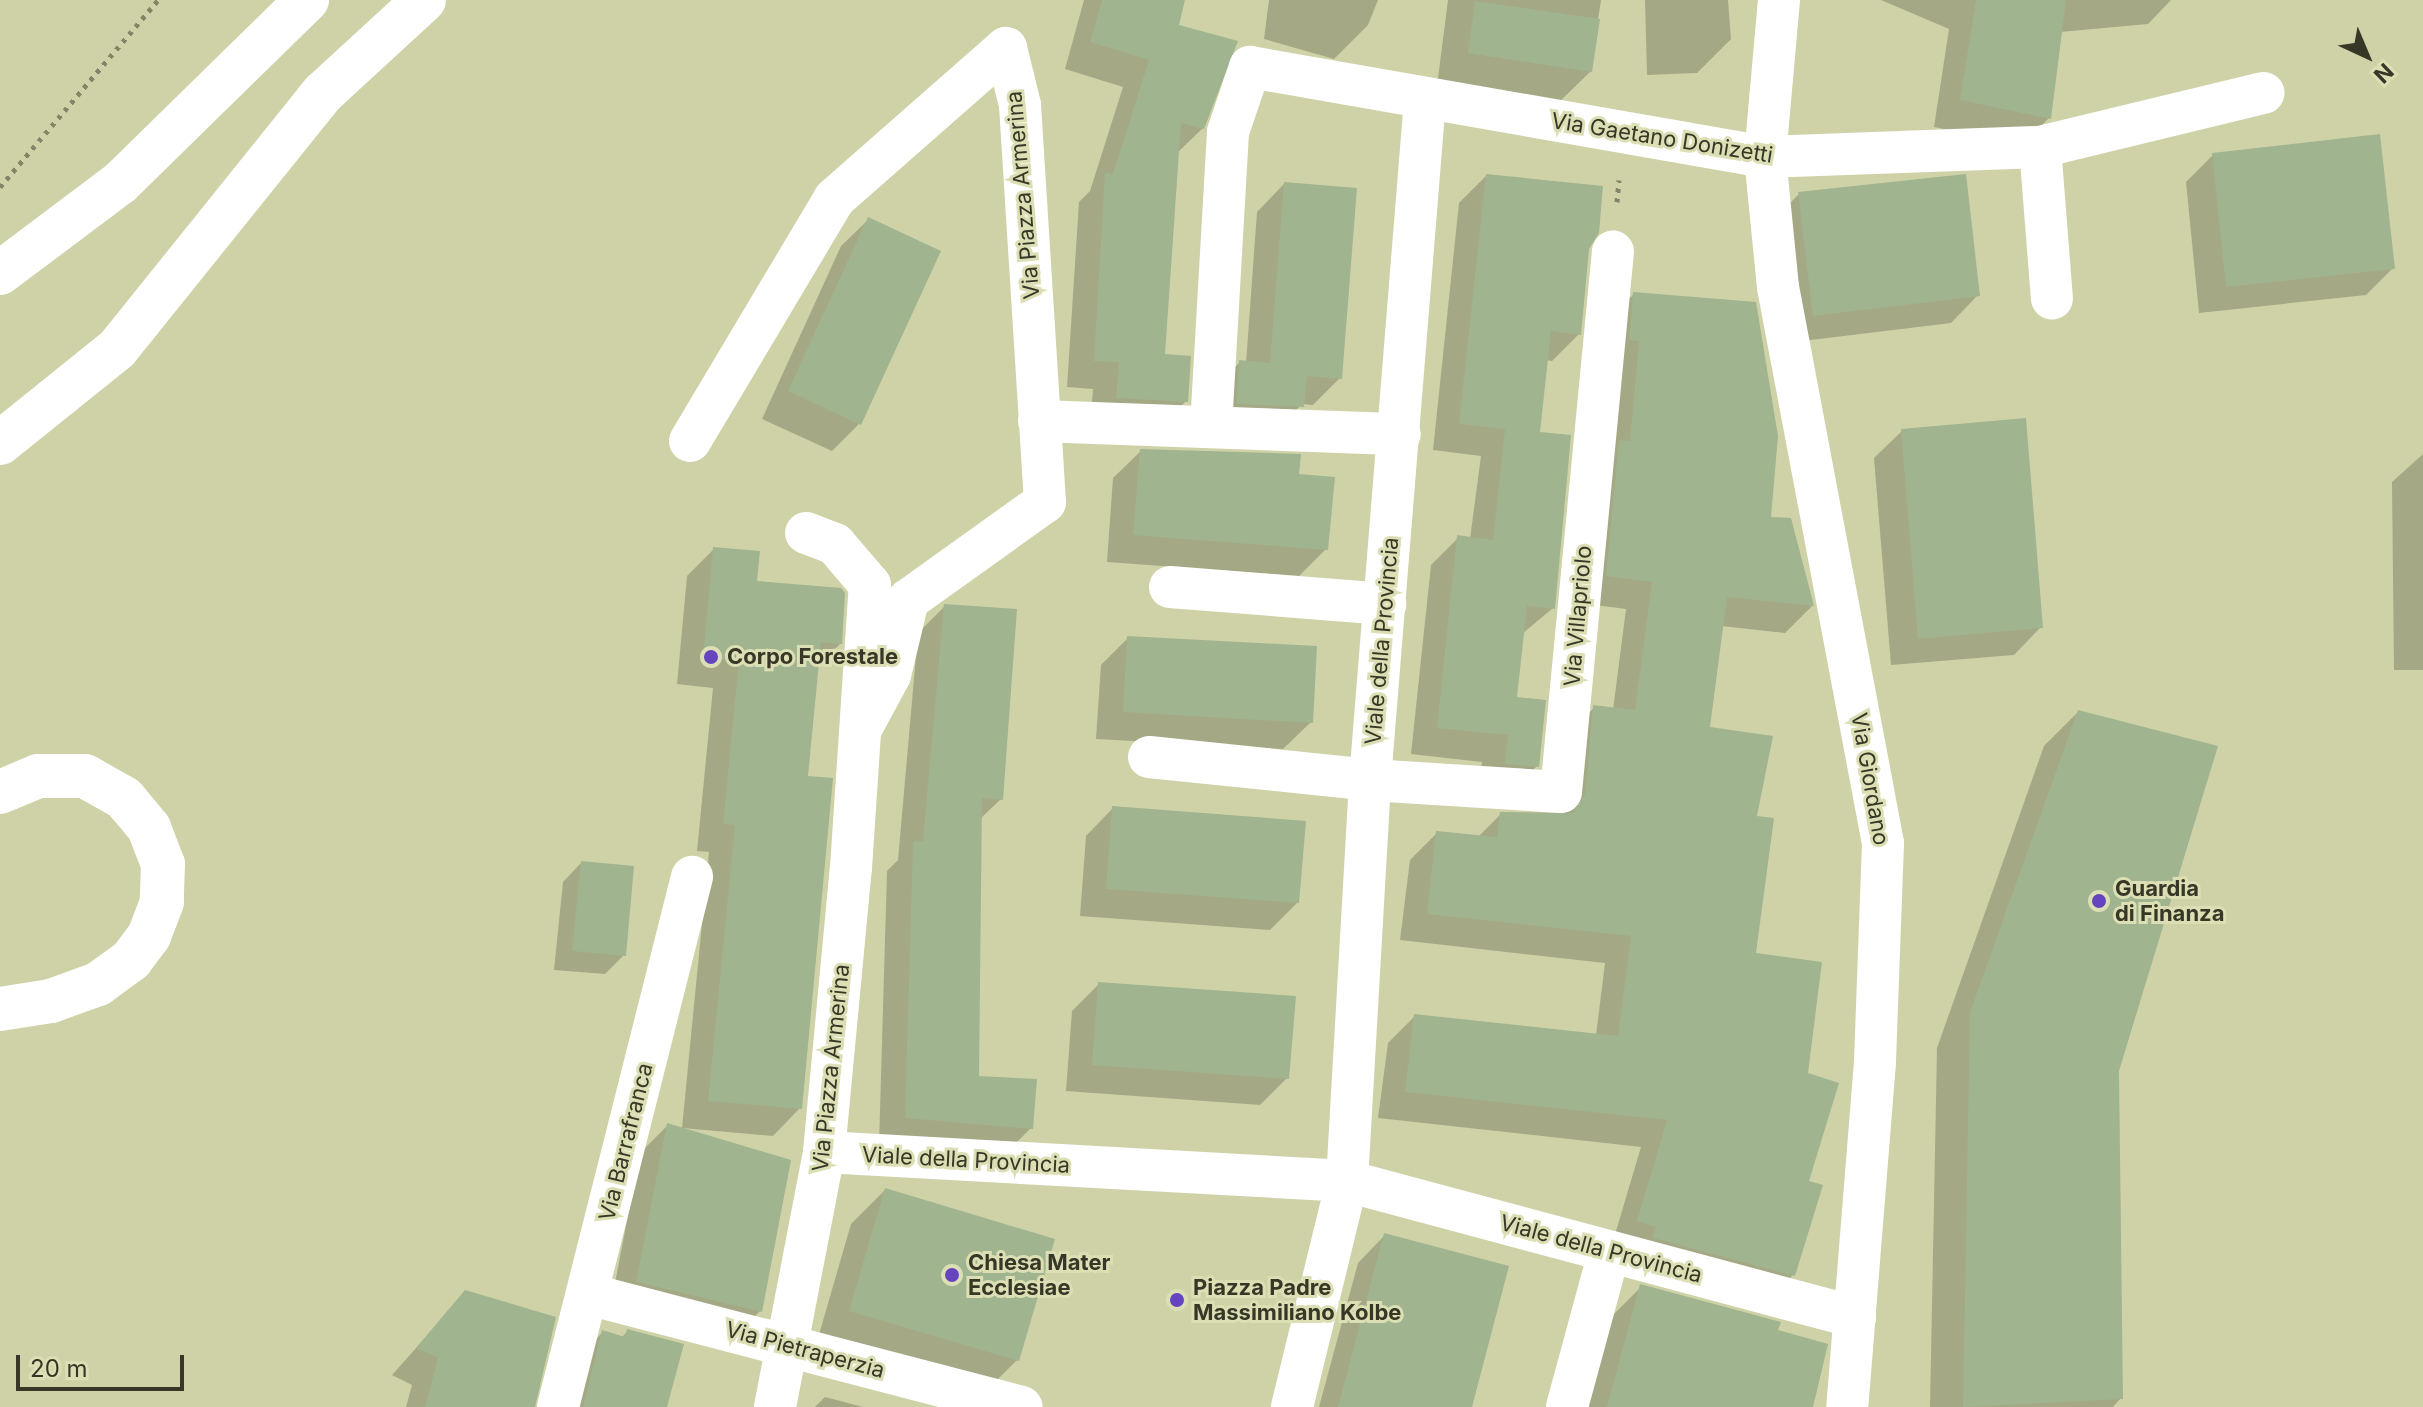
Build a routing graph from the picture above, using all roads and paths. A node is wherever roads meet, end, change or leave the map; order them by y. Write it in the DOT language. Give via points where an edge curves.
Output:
graph roads {
  1 [pos="158,0"];
  2 [pos="307,0"];
  3 [pos="424,0"];
  4 [pos="1779,0"];
  5 [pos="2264,93"];
  6 [pos="1425,100"];
  7 [pos="1624,133"];
  8 [pos="2040,147"];
  9 [pos="1765,157"];
  10 [pos="0,187"];
  11 [pos="1613,251"];
  12 [pos="0,273"];
  13 [pos="2052,299"];
  14 [pos="1039,421"];
  15 [pos="1211,427"];
  16 [pos="1400,434"];
  17 [pos="690,441"];
  18 [pos="0,443"];
  19 [pos="806,533"];
  20 [pos="1170,587"];
  21 [pos="1385,604"];
  22 [pos="863,725"];
  23 [pos="1149,757"];
  24 [pos="1370,780"];
  25 [pos="0,792"];
  26 [pos="692,877"];
  27 [pos="0,1009"];
  28 [pos="824,1152"];
  29 [pos="1347,1181"];
  30 [pos="1609,1252"];
  31 [pos="588,1294"];
  32 [pos="1855,1317"];
  33 [pos="790,1347"];
  34 [pos="558,1407"];
  35 [pos="775,1407"];
  36 [pos="1021,1407"];
  37 [pos="1292,1407"];
  38 [pos="1567,1407"];
  39 [pos="1847,1407"];
  1 -- 10 [label="path"];
  2 -- 12 [label="street" via="120,183"];
  3 -- 18 [label="street" via="323,93 117,349"];
  4 -- 9 [label="street, Via Giordano"];
  5 -- 8 [label="street, Via Gaetano Donizetti"];
  6 -- 7 [label="street, Via Gaetano Donizetti"];
  6 -- 15 [label="street, Via Gaetano Donizetti" via="1250,67 1228,132"];
  6 -- 16 [label="street, Viale della Provincia"];
  7 -- 9 [label="street, Via Gaetano Donizetti"];
  7 -- 11 [label="path"];
  8 -- 9 [label="street, Via Gaetano Donizetti"];
  8 -- 13 [label="street"];
  9 -- 32 [label="street, Via Giordano" via="1778,287 1883,843 1875,1062"];
  11 -- 24 [label="street, Via Villapriolo" via="1561,792"];
  14 -- 15 [label="street"];
  14 -- 17 [label="street, Via Piazza Armerina" via="1020,105 1006,48 834,199"];
  14 -- 22 [label="street, Via Piazza Armerina" via="1045,502 908,600 890,675"];
  15 -- 16 [label="street"];
  16 -- 21 [label="street, Viale della Provincia"];
  19 -- 22 [label="street, Via Piazza Armerina" via="835,544 870,585 861,651"];
  20 -- 21 [label="street"];
  21 -- 24 [label="street, Viale della Provincia"];
  22 -- 28 [label="street, Via Piazza Armerina"];
  23 -- 24 [label="street"];
  24 -- 29 [label="street, Viale della Provincia"];
  25 -- 27 [label="street" via="38,776 85,776 124,798 149,828 163,864 162,902 149,936 131,960 98,984 51,1001"];
  26 -- 31 [label="street, Via Barrafranca"];
  28 -- 29 [label="street, Viale della Provincia"];
  28 -- 33 [label="street, Via Piazza Armerina"];
  29 -- 30 [label="street, Viale della Provincia"];
  29 -- 37 [label="street, Viale della Provincia"];
  30 -- 32 [label="street, Viale della Provincia"];
  30 -- 38 [label="street"];
  31 -- 33 [label="street, Via Pietraperzia"];
  31 -- 34 [label="street, Via Barrafranca"];
  32 -- 39 [label="street, Via Giordano"];
  33 -- 35 [label="street, Via Piazza Armerina"];
  33 -- 36 [label="street, Via Pietraperzia"];
}
